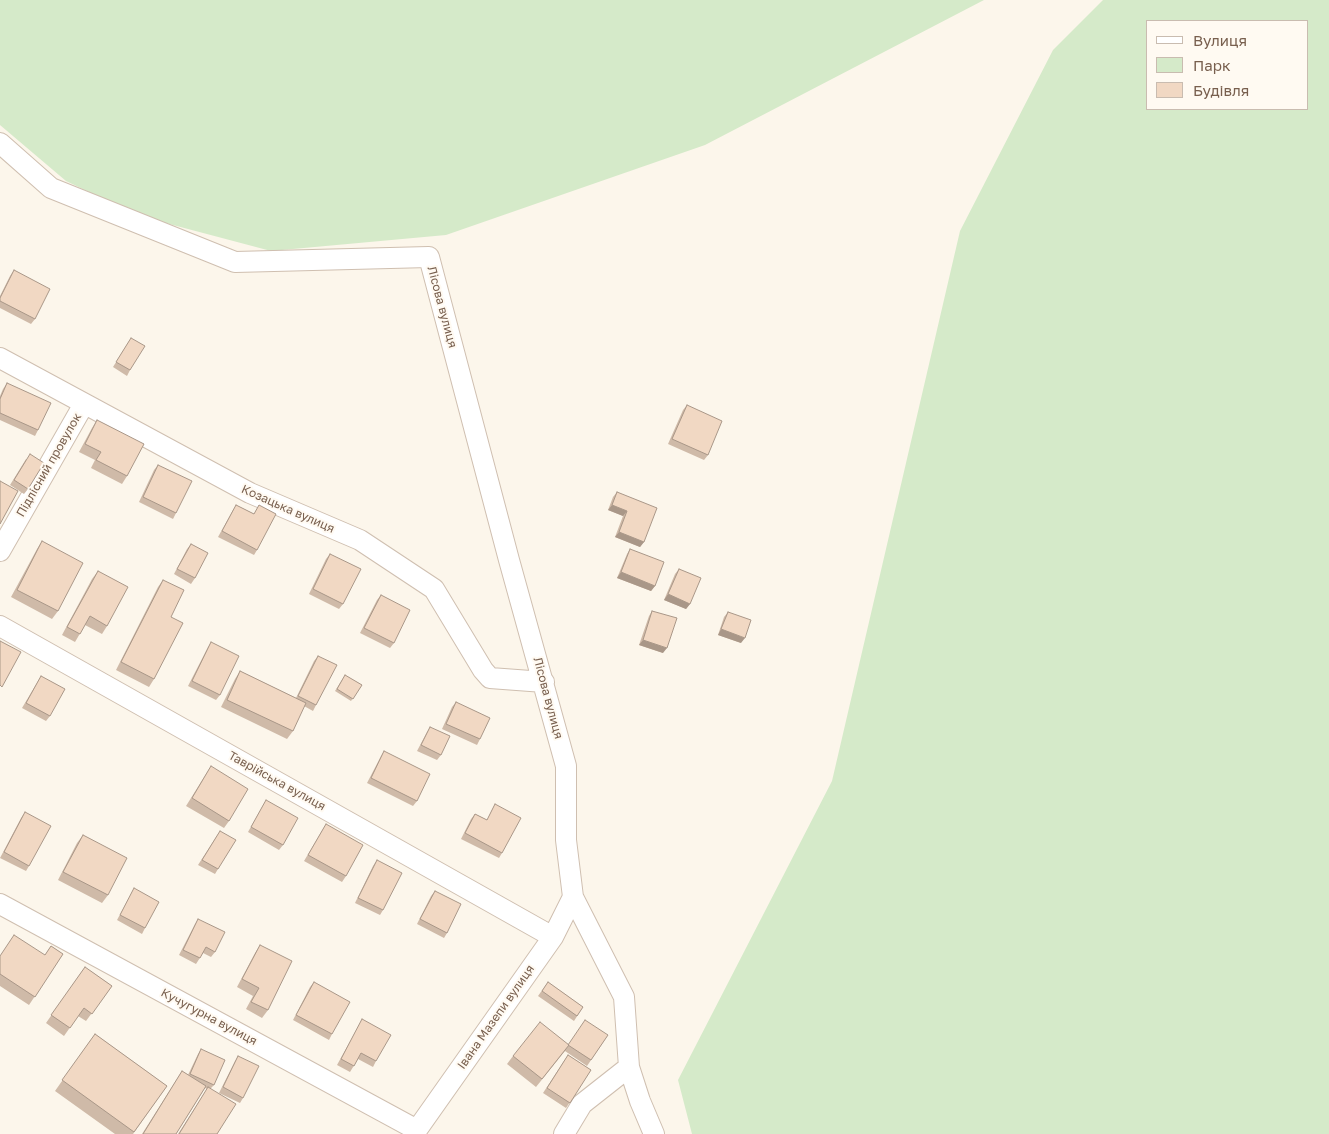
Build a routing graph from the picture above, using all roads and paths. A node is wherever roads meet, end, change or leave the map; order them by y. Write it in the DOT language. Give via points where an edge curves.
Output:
graph roads {
  1 [pos="0,143"];
  2 [pos="0,358"];
  3 [pos="84,404"];
  4 [pos="0,551"];
  5 [pos="0,626"];
  6 [pos="544,682"];
  7 [pos="573,897"];
  8 [pos="0,904"];
  9 [pos="553,937"];
  10 [pos="629,1066"];
  11 [pos="415,1132"];
  12 [pos="564,1134"];
  13 [pos="654,1134"];
  1 -- 6 [label="street, Лісова вулиця" via="52,188 235,262 429,258"];
  2 -- 3 [label="street, Козацька вулиця"];
  3 -- 4 [label="street, Підлісний провулок"];
  3 -- 6 [label="street, Козацька вулиця" via="250,493 360,540 434,589 490,678"];
  5 -- 9 [label="street, Таврійська вулиця"];
  6 -- 7 [label="street, Лісова вулиця" via="566,766 566,840"];
  7 -- 9 [label="street, Івана Мазепи вулиця"];
  7 -- 10 [label="street, Лісова вулиця" via="624,997"];
  8 -- 11 [label="street, Кучугурна вулиця"];
  9 -- 11 [label="street, Івана Мазепи вулиця"];
  10 -- 12 [label="street" via="582,1104"];
  10 -- 13 [label="street, Лісова вулиця"];
}
